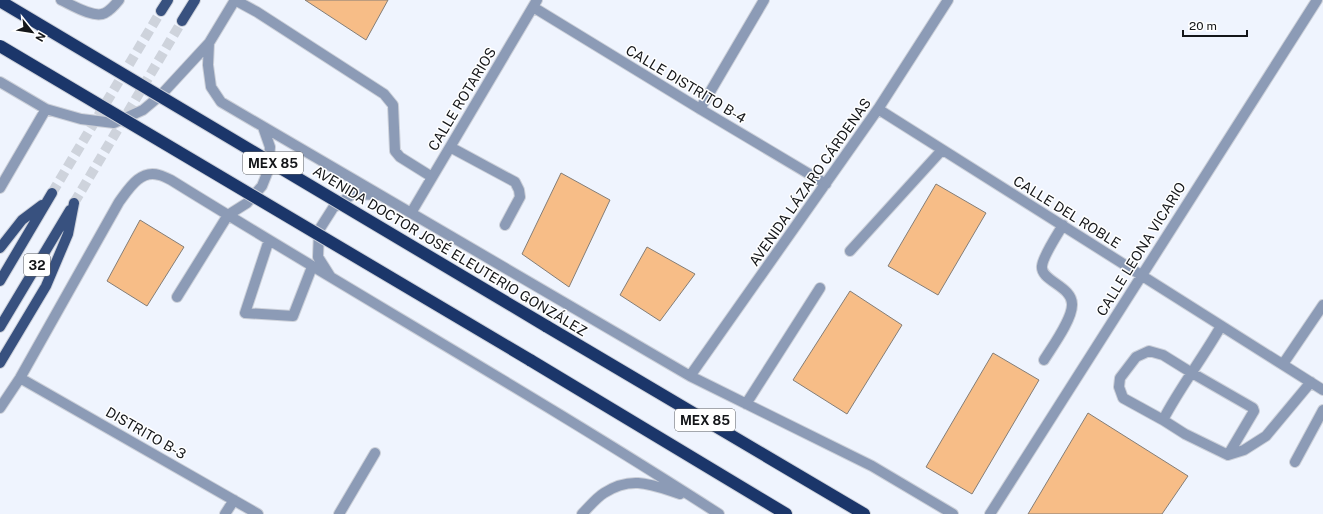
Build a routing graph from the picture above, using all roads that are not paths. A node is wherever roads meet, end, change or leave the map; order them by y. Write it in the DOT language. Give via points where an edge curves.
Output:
graph roads {
  1 [pos="0,0"];
  2 [pos="61,0"];
  3 [pos="119,0"];
  4 [pos="168,0"];
  5 [pos="195,0"];
  6 [pos="235,0"];
  7 [pos="764,0"];
  8 [pos="948,0"];
  9 [pos="1317,0"];
  10 [pos="535,4"];
  11 [pos="161,11"];
  12 [pos="182,21"];
  13 [pos="209,43"];
  14 [pos="0,46"];
  15 [pos="0,82"];
  16 [pos="46,109"];
  17 [pos="700,109"];
  18 [pos="878,109"];
  19 [pos="263,127"];
  20 [pos="450,147"];
  21 [pos="942,150"];
  22 [pos="432,177"];
  23 [pos="826,184"];
  24 [pos="0,188"];
  25 [pos="381,195"];
  26 [pos="411,213"];
  27 [pos="228,215"];
  28 [pos="505,225"];
  29 [pos="1063,225"];
  30 [pos="269,240"];
  31 [pos="0,248"];
  32 [pos="850,251"];
  33 [pos="312,267"];
  34 [pos="1141,276"];
  35 [pos="332,279"];
  36 [pos="0,281"];
  37 [pos="820,288"];
  38 [pos="177,297"];
  39 [pos="1323,305"];
  40 [pos="1222,326"];
  41 [pos="0,327"];
  42 [pos="1044,360"];
  43 [pos="0,363"];
  44 [pos="1283,364"];
  45 [pos="1192,373"];
  46 [pos="690,376"];
  47 [pos="20,378"];
  48 [pos="1311,382"];
  49 [pos="1323,390"];
  50 [pos="746,404"];
  51 [pos="0,408"];
  52 [pos="1323,410"];
  53 [pos="1163,420"];
  54 [pos="375,453"];
  55 [pos="1228,455"];
  56 [pos="1294,462"];
  57 [pos="234,500"];
  58 [pos="698,500"];
  59 [pos="225,514"];
  60 [pos="258,514"];
  61 [pos="339,514"];
  62 [pos="582,514"];
  63 [pos="719,514"];
  64 [pos="786,514"];
  65 [pos="864,514"];
  66 [pos="953,514"];
  67 [pos="990,514"];
  1 -- 65 [label="highway, AVENIDA DOCTOR JOSÉ ELEUTERIO GONZÁLEZ / MEX 85, bridge"];
  2 -- 3 [label="street" via="100,15 111,9"];
  4 -- 11 [label="main road"];
  5 -- 12 [label="main road"];
  6 -- 13 [label="street"];
  6 -- 22 [label="street" via="384,94 393,105 396,151 400,157"];
  7 -- 17 [label="street"];
  8 -- 18 [label="street, AVENIDA LÁZARO CÁRDENAS"];
  9 -- 34 [label="street, CALLE LEONA VICARIO"];
  10 -- 17 [label="street, CALLE DISTRITO B-4"];
  10 -- 20 [label="street, CALLE ROTARIOS"];
  13 -- 16 [label="street" via="143,110 114,123"];
  13 -- 19 [label="street" via="211,87 221,102"];
  14 -- 64 [label="highway, MEX 85, bridge"];
  15 -- 16 [label="street"];
  16 -- 24 [label="street"];
  17 -- 23 [label="street, CALLE DISTRITO B-4"];
  18 -- 21 [label="street, CALLE DEL ROBLE"];
  18 -- 23 [label="street, AVENIDA LÁZARO CÁRDENAS"];
  19 -- 25 [label="street"];
  19 -- 27 [label="street" via="270,147 268,171 262,186 247,203"];
  20 -- 22 [label="street, CALLE ROTARIOS"];
  20 -- 28 [label="street" via="515,182 520,197"];
  21 -- 29 [label="street, CALLE DEL ROBLE"];
  21 -- 32 [label="street"];
  22 -- 26 [label="street, CALLE ROTARIOS"];
  23 -- 46 [label="street, AVENIDA LÁZARO CÁRDENAS"];
  25 -- 26 [label="street"];
  25 -- 35 [label="street" via="353,194 333,208 319,230 318,257"];
  26 -- 46 [label="street"];
  27 -- 30 [label="street"];
  27 -- 38 [label="street"];
  27 -- 47 [label="street" via="171,180 158,174 144,175 119,202"];
  29 -- 34 [label="street, CALLE DEL ROBLE"];
  29 -- 42 [label="street" via="1041,268 1043,274 1069,294 1072,306 1068,321"];
  30 -- 33 [label="street"];
  30 -- 33 [label="street" via="246,313 292,316"];
  31 -- 36 [label="main road, 32" via="22,220 50,197"];
  33 -- 35 [label="street"];
  34 -- 40 [label="street, CALLE DEL ROBLE"];
  34 -- 67 [label="street, CALLE LEONA VICARIO"];
  35 -- 58 [label="street"];
  37 -- 50 [label="street"];
  39 -- 44 [label="street"];
  40 -- 44 [label="street, CALLE DEL ROBLE"];
  40 -- 45 [label="street"];
  41 -- 43 [label="main road, 32" via="74,203 68,234 46,286"];
  44 -- 48 [label="street, CALLE DEL ROBLE"];
  45 -- 53 [label="street"];
  45 -- 53 [label="street" via="1163,355 1149,351 1136,357 1120,378 1119,387 1123,398"];
  45 -- 55 [label="street" via="1253,408 1254,411"];
  46 -- 50 [label="street"];
  47 -- 51 [label="street"];
  47 -- 57 [label="street, DISTRITO B-3"];
  48 -- 49 [label="street, CALLE DEL ROBLE"];
  48 -- 55 [label="street" via="1266,436 1244,450"];
  50 -- 66 [label="street" via="872,466"];
  52 -- 56 [label="street"];
  53 -- 55 [label="street"];
  54 -- 61 [label="street"];
  57 -- 59 [label="street"];
  57 -- 60 [label="street, DISTRITO B-3"];
  58 -- 62 [label="street" via="634,482 620,484 603,494"];
  58 -- 63 [label="street"];
}
